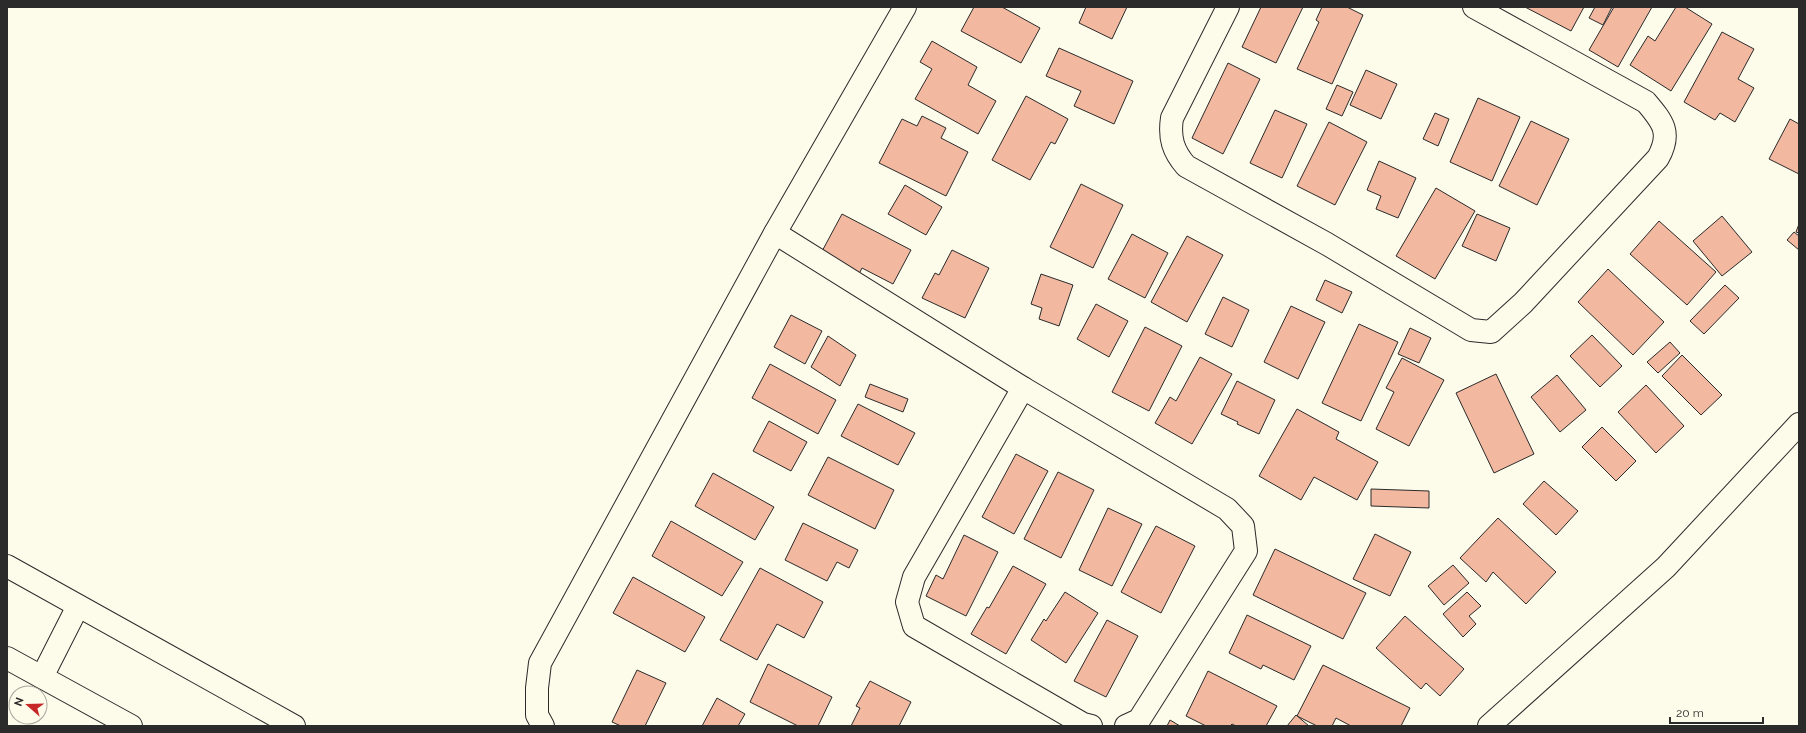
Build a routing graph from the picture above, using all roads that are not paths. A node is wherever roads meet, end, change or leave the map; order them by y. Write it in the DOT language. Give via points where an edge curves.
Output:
graph roads {
  1 [pos="904,7"];
  2 [pos="1228,7"];
  3 [pos="1474,7"];
  4 [pos="776,233"];
  5 [pos="1023,388"];
  6 [pos="1799,424"];
  7 [pos="7,566"];
  8 [pos="78,606"];
  9 [pos="7,658"];
  10 [pos="42,677"];
  11 [pos="131,726"];
  12 [pos="294,726"];
  13 [pos="542,726"];
  14 [pos="1091,726"];
  15 [pos="1126,726"];
  16 [pos="1489,726"];
  1 -- 4 [label="street"];
  2 -- 3 [label="street" via="1172,118 1170,132 1178,157 1186,166 1327,244 1471,330 1491,332 1523,303 1658,158 1665,145 1659,117 1646,102"];
  4 -- 5 [label="street"];
  4 -- 13 [label="street" via="540,663 536,688 536,715"];
  5 -- 14 [label="street" via="914,577 907,602 914,626 1083,724"];
  5 -- 15 [label="street" via="1227,510 1243,526 1246,551 1139,720"];
  6 -- 16 [label="street" via="1666,567"];
  7 -- 8 [label="street"];
  8 -- 10 [label="street"];
  8 -- 12 [label="street"];
  9 -- 10 [label="street"];
  10 -- 11 [label="street"];
}
